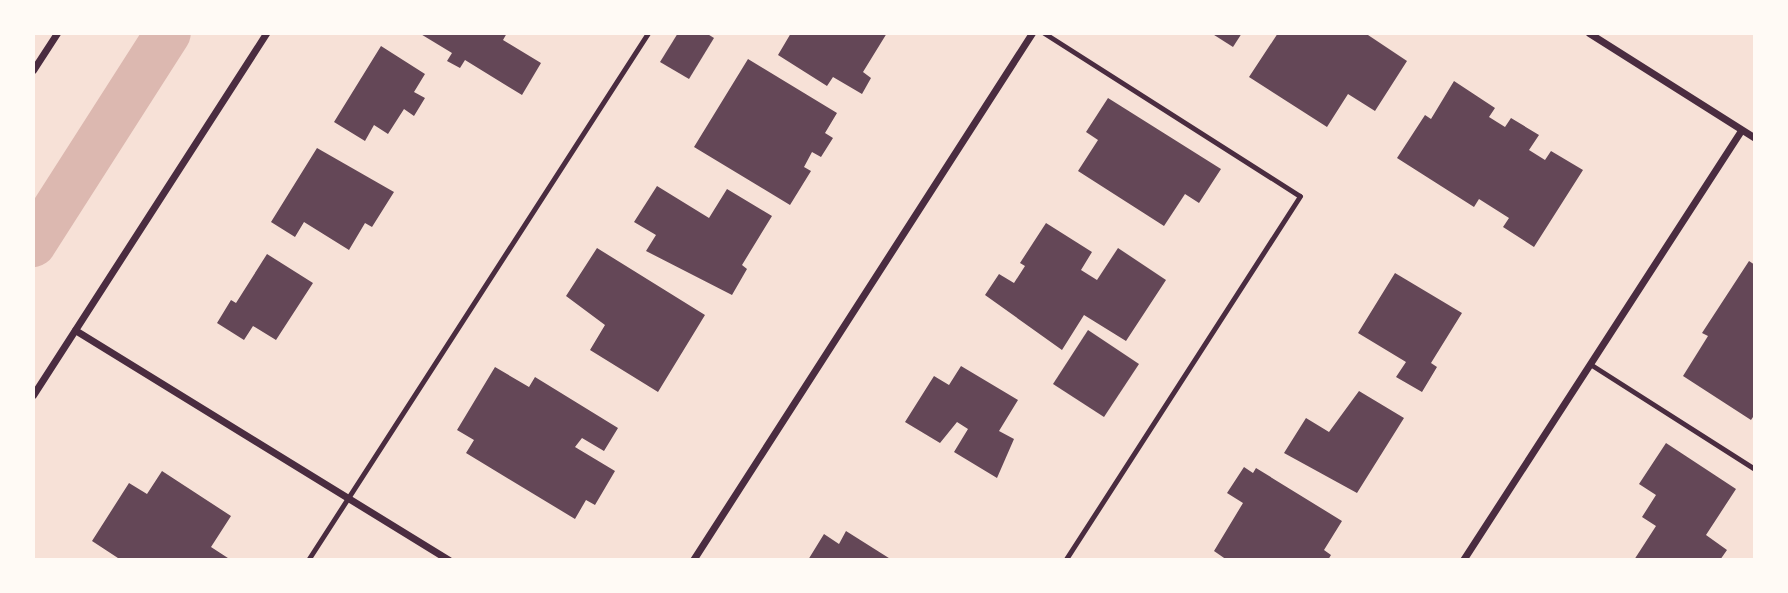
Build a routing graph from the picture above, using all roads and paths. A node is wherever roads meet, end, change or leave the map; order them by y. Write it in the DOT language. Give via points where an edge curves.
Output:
graph roads {
  1 [pos="57,33"];
  2 [pos="266,33"];
  3 [pos="648,33"];
  4 [pos="1032,33"];
  5 [pos="1044,33"];
  6 [pos="1589,33"];
  7 [pos="33,70"];
  8 [pos="1740,132"];
  9 [pos="1755,138"];
  10 [pos="75,330"];
  11 [pos="1590,364"];
  12 [pos="33,395"];
  13 [pos="1755,469"];
  14 [pos="348,498"];
  15 [pos="308,560"];
  16 [pos="449,560"];
  17 [pos="693,560"];
  18 [pos="1065,560"];
  19 [pos="1462,560"];
  1 -- 7 [label="street"];
  2 -- 10 [label="street"];
  3 -- 14 [label="lane"];
  4 -- 17 [label="street"];
  5 -- 18 [label="lane" via="1300,196"];
  6 -- 8 [label="street"];
  8 -- 9 [label="street"];
  8 -- 11 [label="street"];
  10 -- 12 [label="street"];
  10 -- 14 [label="street"];
  11 -- 13 [label="lane"];
  11 -- 19 [label="street"];
  14 -- 15 [label="lane"];
  14 -- 16 [label="street"];
}
